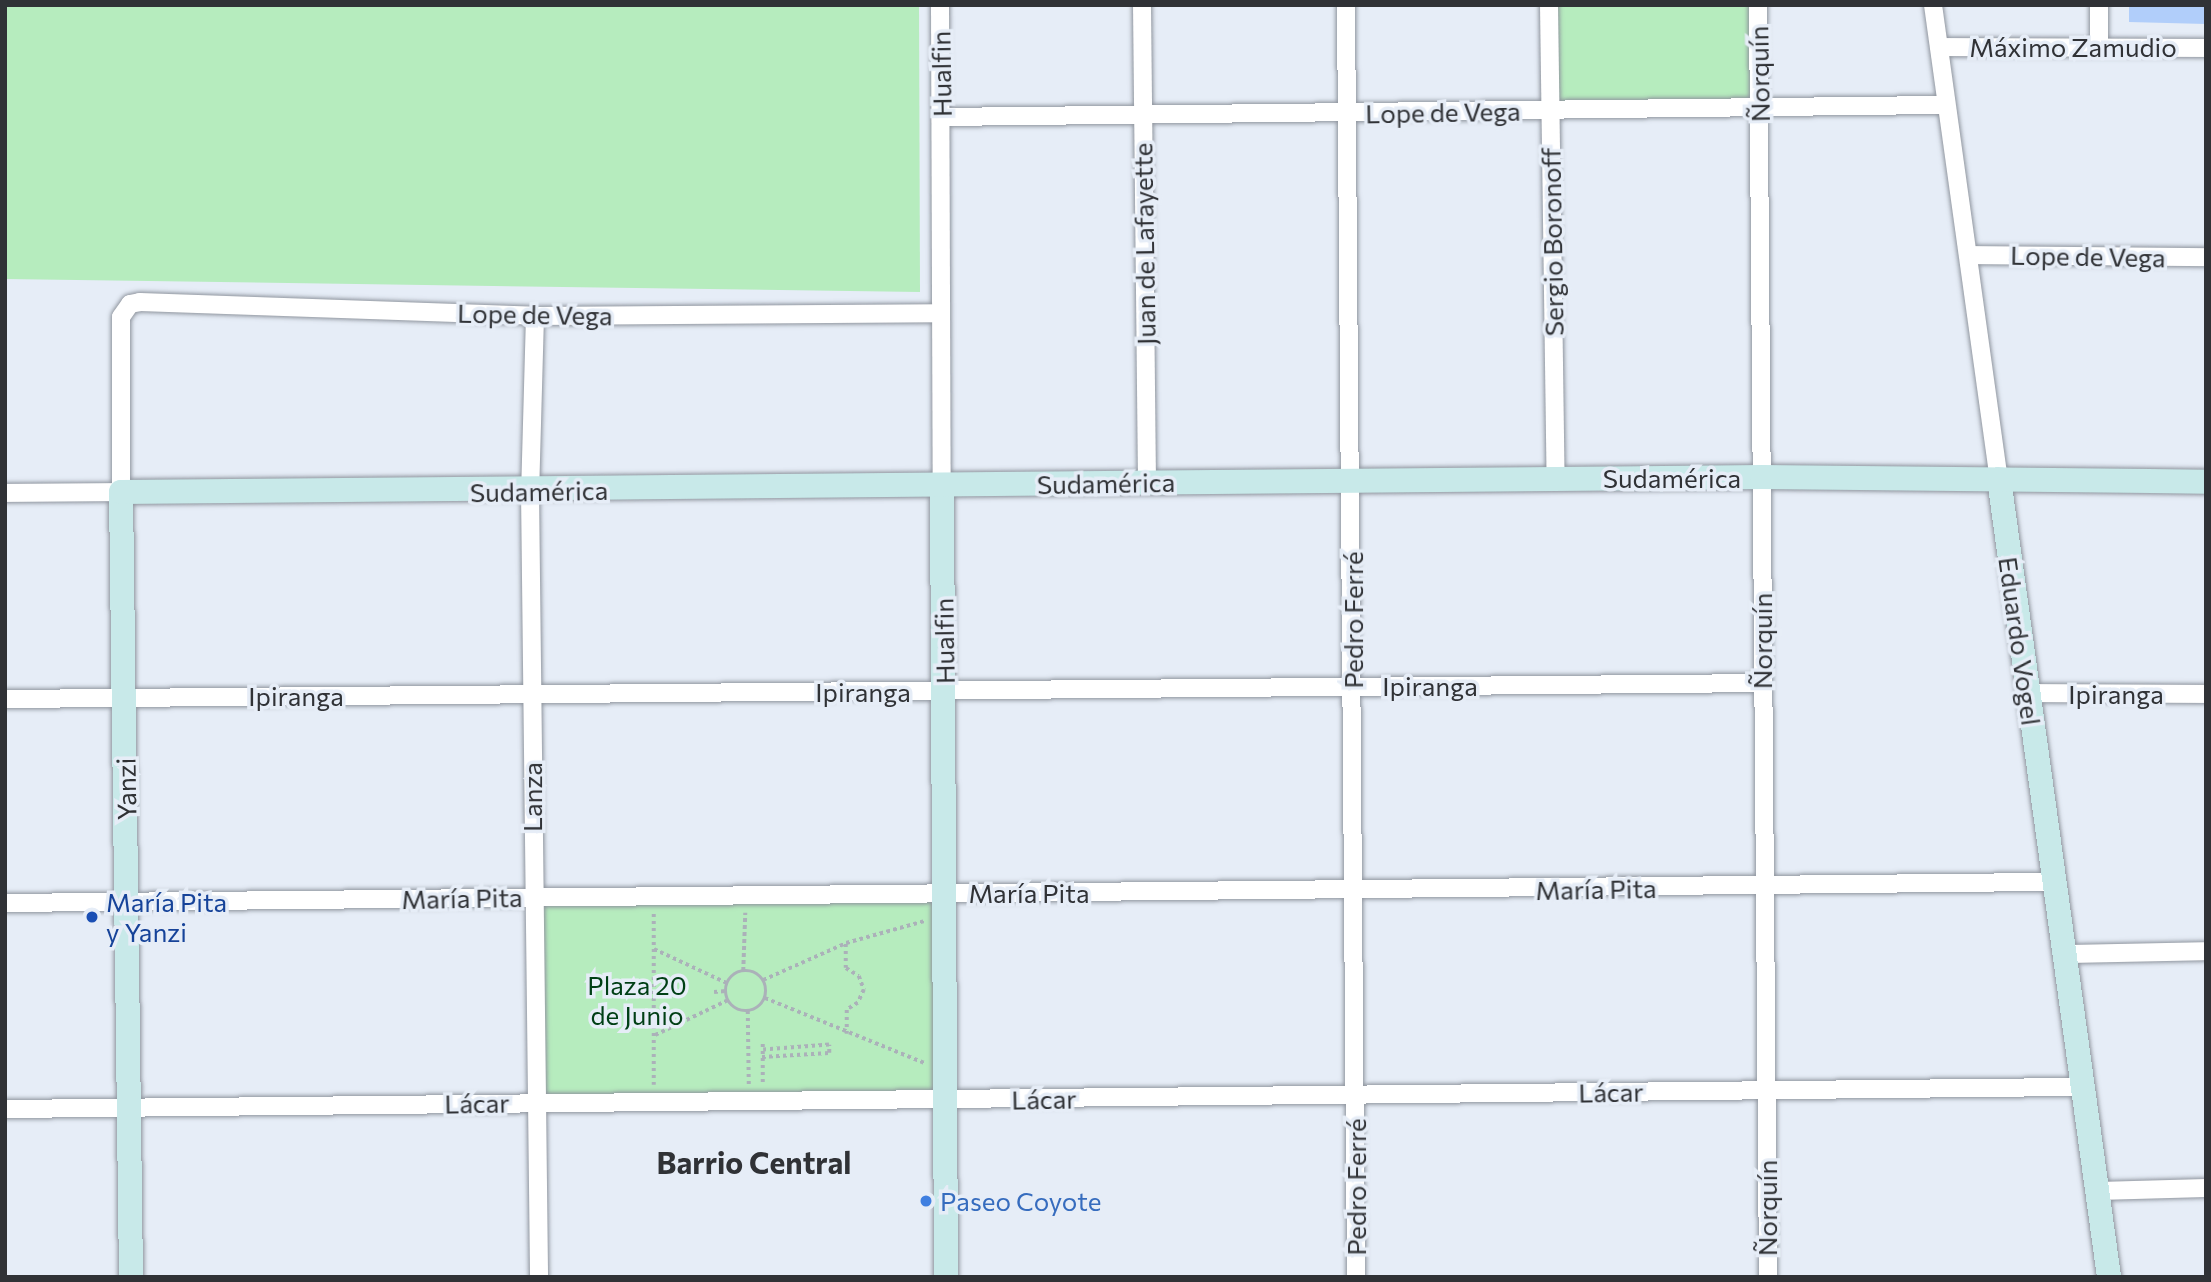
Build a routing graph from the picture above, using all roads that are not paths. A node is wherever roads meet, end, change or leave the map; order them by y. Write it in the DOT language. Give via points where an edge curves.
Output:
graph roads {
  1 [pos="940,5"];
  2 [pos="1142,5"];
  3 [pos="1346,5"];
  4 [pos="1549,5"];
  5 [pos="1759,5"];
  6 [pos="1933,5"];
  7 [pos="2099,5"];
  8 [pos="2099,46"];
  9 [pos="1939,47"];
  10 [pos="2206,48"];
  11 [pos="1945,104"];
  12 [pos="1760,109"];
  13 [pos="1550,110"];
  14 [pos="1347,113"];
  15 [pos="1143,116"];
  16 [pos="942,117"];
  17 [pos="1971,255"];
  18 [pos="2206,257"];
  19 [pos="130,304"];
  20 [pos="940,313"];
  21 [pos="535,317"];
  22 [pos="1762,477"];
  23 [pos="1556,478"];
  24 [pos="1999,478"];
  25 [pos="1353,480"];
  26 [pos="2206,482"];
  27 [pos="1147,483"];
  28 [pos="942,485"];
  29 [pos="530,491"];
  30 [pos="121,492"];
  31 [pos="5,493"];
  32 [pos="1762,683"];
  33 [pos="1352,686"];
  34 [pos="944,692"];
  35 [pos="2027,693"];
  36 [pos="532,694"];
  37 [pos="2206,694"];
  38 [pos="124,697"];
  39 [pos="5,699"];
  40 [pos="2053,882"];
  41 [pos="1764,887"];
  42 [pos="1356,891"];
  43 [pos="533,898"];
  44 [pos="127,902"];
  45 [pos="5,903"];
  46 [pos="943,904"];
  47 [pos="2206,951"];
  48 [pos="2066,954"];
  49 [pos="2082,1087"];
  50 [pos="1767,1090"];
  51 [pos="1356,1094"];
  52 [pos="944,1100"];
  53 [pos="535,1103"];
  54 [pos="130,1108"];
  55 [pos="5,1109"];
  56 [pos="2206,1188"];
  57 [pos="2098,1191"];
  58 [pos="131,1277"];
  59 [pos="538,1277"];
  60 [pos="946,1277"];
  61 [pos="1356,1277"];
  62 [pos="1768,1277"];
  63 [pos="2109,1277"];
  1 -- 16 [label="street, Hualfin"];
  2 -- 15 [label="street, Juan de Lafayette"];
  3 -- 14 [label="street, Pedro Ferré"];
  4 -- 13 [label="street, Sergio Boronoff"];
  5 -- 12 [label="street, Ñorquín"];
  6 -- 9 [label="street, Eduardo Vogel"];
  7 -- 8 [label="street"];
  8 -- 9 [label="street, Máximo Zamudio"];
  8 -- 10 [label="street, Máximo Zamudio"];
  9 -- 11 [label="street, Eduardo Vogel"];
  11 -- 12 [label="street, Lope de Vega"];
  11 -- 17 [label="street, Eduardo Vogel"];
  12 -- 13 [label="street, Lope de Vega"];
  12 -- 22 [label="street, Ñorquín"];
  13 -- 14 [label="street, Lope de Vega"];
  13 -- 23 [label="street, Sergio Boronoff"];
  14 -- 15 [label="street, Lope de Vega"];
  14 -- 25 [label="street, Pedro Ferré"];
  15 -- 16 [label="street, Lope de Vega"];
  15 -- 27 [label="street, Juan de Lafayette"];
  16 -- 20 [label="street, Hualfin"];
  17 -- 18 [label="street, Lope de Vega"];
  17 -- 24 [label="street, Eduardo Vogel"];
  19 -- 21 [label="street, Lope de Vega" via="156,300"];
  19 -- 30 [label="street, Yanzi" via="121,317"];
  20 -- 21 [label="street, Lope de Vega"];
  20 -- 28 [label="street, Hualfin"];
  21 -- 29 [label="street, Lanza"];
  22 -- 23 [label="street, Sudamérica"];
  22 -- 24 [label="street, Sudamérica"];
  22 -- 32 [label="street, Ñorquín"];
  23 -- 25 [label="street, Sudamérica"];
  24 -- 26 [label="street, Sudamérica"];
  24 -- 35 [label="street, Eduardo Vogel"];
  25 -- 27 [label="street, Sudamérica"];
  25 -- 33 [label="street, Pedro Ferré"];
  27 -- 28 [label="street, Sudamérica"];
  28 -- 29 [label="street, Sudamérica"];
  28 -- 34 [label="street, Hualfin"];
  29 -- 30 [label="street, Sudamérica"];
  29 -- 36 [label="street, Lanza"];
  30 -- 31 [label="street, Sudamérica"];
  30 -- 38 [label="street, Yanzi"];
  32 -- 33 [label="street, Ipiranga"];
  32 -- 41 [label="street, Ñorquín"];
  33 -- 34 [label="street, Ipiranga"];
  33 -- 42 [label="street, Pedro Ferré"];
  34 -- 36 [label="street, Ipiranga"];
  34 -- 46 [label="street, Hualfin"];
  35 -- 37 [label="street, Ipiranga"];
  35 -- 40 [label="street, Eduardo Vogel"];
  36 -- 38 [label="street, Ipiranga"];
  36 -- 43 [label="street, Lanza"];
  38 -- 39 [label="street, Ipiranga"];
  38 -- 44 [label="street, Yanzi"];
  40 -- 41 [label="street, María Pita"];
  40 -- 48 [label="street, Eduardo Vogel"];
  41 -- 42 [label="street, María Pita"];
  41 -- 50 [label="street, Ñorquín"];
  42 -- 46 [label="street, María Pita"];
  42 -- 51 [label="street, Pedro Ferré"];
  43 -- 44 [label="street, María Pita"];
  43 -- 46 [label="street, María Pita"];
  43 -- 53 [label="street, Lanza"];
  44 -- 45 [label="street, María Pita"];
  44 -- 54 [label="street, Yanzi"];
  46 -- 52 [label="street, Hualfin"];
  47 -- 48 [label="street"];
  48 -- 49 [label="street, Eduardo Vogel"];
  49 -- 50 [label="street, Lácar"];
  49 -- 57 [label="street, Eduardo Vogel"];
  50 -- 51 [label="street, Lácar"];
  50 -- 62 [label="street, Ñorquín"];
  51 -- 52 [label="street, Lácar"];
  51 -- 61 [label="street, Pedro Ferré"];
  52 -- 53 [label="street, Lácar"];
  52 -- 60 [label="street, Hualfin"];
  53 -- 54 [label="street, Lácar"];
  53 -- 59 [label="street, Lanza"];
  54 -- 55 [label="street, Lácar"];
  54 -- 58 [label="street, Yanzi"];
  56 -- 57 [label="street"];
  57 -- 63 [label="street, Eduardo Vogel"];
}
